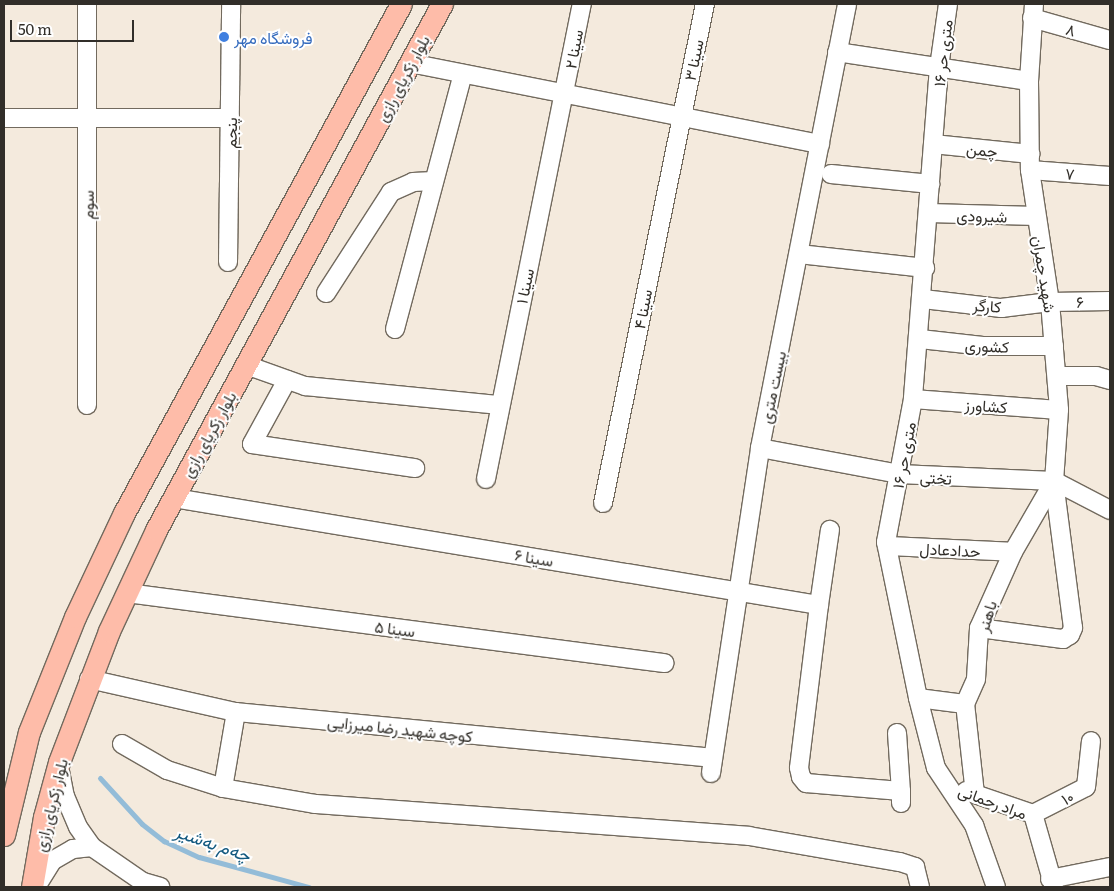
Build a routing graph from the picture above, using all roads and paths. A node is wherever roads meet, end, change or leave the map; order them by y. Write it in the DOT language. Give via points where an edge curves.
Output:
graph roads {
  1 [pos="87,4"];
  2 [pos="231,4"];
  3 [pos="401,4"];
  4 [pos="582,4"];
  5 [pos="705,4"];
  6 [pos="847,4"];
  7 [pos="948,4"];
  8 [pos="436,6"];
  9 [pos="1033,11"];
  10 [pos="1110,40"];
  11 [pos="838,52"];
  12 [pos="410,63"];
  13 [pos="939,67"];
  14 [pos="463,74"];
  15 [pos="1029,81"];
  16 [pos="564,94"];
  17 [pos="88,116"];
  18 [pos="681,116"];
  19 [pos="4,118"];
  20 [pos="230,118"];
  21 [pos="820,144"];
  22 [pos="933,144"];
  23 [pos="1030,162"];
  24 [pos="831,174"];
  25 [pos="1110,176"];
  26 [pos="434,181"];
  27 [pos="931,184"];
  28 [pos="929,213"];
  29 [pos="1036,216"];
  30 [pos="799,254"];
  31 [pos="228,262"];
  32 [pos="926,268"];
  33 [pos="326,293"];
  34 [pos="923,300"];
  35 [pos="1110,301"];
  36 [pos="1050,302"];
  37 [pos="395,329"];
  38 [pos="920,338"];
  39 [pos="1054,346"];
  40 [pos="246,365"];
  41 [pos="1057,376"];
  42 [pos="287,380"];
  43 [pos="1110,380"];
  44 [pos="913,399"];
  45 [pos="500,405"];
  46 [pos="87,406"];
  47 [pos="1060,410"];
  48 [pos="760,448"];
  49 [pos="415,468"];
  50 [pos="899,474"];
  51 [pos="486,480"];
  52 [pos="1054,481"];
  53 [pos="174,498"];
  54 [pos="603,502"];
  55 [pos="1110,510"];
  56 [pos="830,530"];
  57 [pos="887,546"];
  58 [pos="1013,552"];
  59 [pos="739,590"];
  60 [pos="127,593"];
  61 [pos="820,605"];
  62 [pos="979,628"];
  63 [pos="664,663"];
  64 [pos="89,679"];
  65 [pos="918,698"];
  66 [pos="965,704"];
  67 [pos="236,712"];
  68 [pos="897,734"];
  69 [pos="1091,741"];
  70 [pos="122,744"];
  71 [pos="59,762"];
  72 [pos="712,766"];
  73 [pos="948,785"];
  74 [pos="223,788"];
  75 [pos="975,794"];
  76 [pos="1034,814"];
  77 [pos="4,835"];
  78 [pos="92,847"];
  79 [pos="1110,867"];
  80 [pos="1052,883"];
  81 [pos="32,887"];
  82 [pos="36,887"];
  83 [pos="160,887"];
  84 [pos="920,887"];
  85 [pos="996,887"];
  1 -- 17 [label="street, سوم"];
  2 -- 20 [label="street, پنجم"];
  3 -- 77 [label="main road" via="124,513 75,617 30,732"];
  4 -- 16 [label="street, سینا ۲"];
  5 -- 18 [label="street, سینا ۳"];
  6 -- 11 [label="street, بیست متری"];
  7 -- 13 [label="street, ۱۶ متری حر"];
  8 -- 12 [label="main road, بلوار زکریای رازی"];
  9 -- 10 [label="street, ۸"];
  9 -- 15 [label="street, شهید چمران"];
  11 -- 13 [label="street"];
  11 -- 21 [label="street, بیست متری"];
  12 -- 14 [label="street"];
  12 -- 40 [label="main road, بلوار زکریای رازی"];
  13 -- 15 [label="street"];
  13 -- 22 [label="street, ۱۶ متری حر"];
  14 -- 16 [label="street"];
  14 -- 26 [label="street"];
  15 -- 23 [label="street, شهید چمران"];
  16 -- 18 [label="street"];
  16 -- 45 [label="street, ۱ سینا"];
  17 -- 19 [label="street"];
  17 -- 20 [label="street"];
  17 -- 46 [label="street, سوم"];
  18 -- 21 [label="street"];
  18 -- 54 [label="street, سینا ۴"];
  20 -- 31 [label="street, پنجم"];
  21 -- 30 [label="street, بیست متری"];
  22 -- 23 [label="street, چمن"];
  22 -- 27 [label="street, ۱۶ متری حر"];
  23 -- 25 [label="street, ۷"];
  23 -- 29 [label="street, شهید چمران"];
  24 -- 27 [label="street"];
  26 -- 33 [label="street" via="413,182 391,192"];
  26 -- 37 [label="street"];
  27 -- 28 [label="street, ۱۶ متری حر"];
  28 -- 29 [label="street, شیرودی"];
  28 -- 32 [label="street, ۱۶ متری حر"];
  29 -- 36 [label="street, شهید چمران"];
  30 -- 32 [label="street"];
  30 -- 48 [label="street, بیست متری"];
  32 -- 34 [label="street, ۱۶ متری حر"];
  34 -- 36 [label="street, کارگر" via="1001,308"];
  34 -- 38 [label="street, ۱۶ متری حر"];
  35 -- 36 [label="street, ۶"];
  36 -- 39 [label="street, شهید چمران"];
  38 -- 39 [label="street, کشوری" via="983,346"];
  38 -- 44 [label="street, ۱۶ متری حر"];
  39 -- 41 [label="street, شهید چمران"];
  40 -- 42 [label="street"];
  40 -- 53 [label="main road, بلوار زکریای رازی"];
  41 -- 43 [label="street" via="1096,376"];
  41 -- 47 [label="street, شهید چمران"];
  42 -- 45 [label="street" via="305,386"];
  42 -- 49 [label="street" via="252,444"];
  44 -- 47 [label="street, کشاورز"];
  44 -- 50 [label="street, ۱۶ متری حر"];
  45 -- 51 [label="street, ۱ سینا"];
  47 -- 52 [label="street, شهید چمران"];
  48 -- 50 [label="street, تختی"];
  48 -- 59 [label="street, بیست متری"];
  50 -- 52 [label="street, تختی"];
  50 -- 57 [label="street, ۱۶ متری حر"];
  52 -- 55 [label="street"];
  52 -- 58 [label="street, باهنر"];
  52 -- 62 [label="street" via="1073,628 1070,635 1064,639"];
  53 -- 59 [label="street, سینا ۶"];
  53 -- 60 [label="main road, بلوار زکریای رازی"];
  56 -- 61 [label="street"];
  57 -- 58 [label="street, حدادعادل"];
  57 -- 65 [label="street, ۱۶ متری حر"];
  58 -- 62 [label="street, باهنر"];
  59 -- 61 [label="street, سینا ۶"];
  59 -- 72 [label="street, بیست متری"];
  60 -- 63 [label="street, سینا ۵"];
  60 -- 64 [label="main road, بلوار زکریای رازی"];
  61 -- 68 [label="street" via="799,768 801,777 806,783 901,797"];
  62 -- 66 [label="street, باهنر" via="976,679"];
  64 -- 67 [label="street, کوچه شهید رضا میرزایی"];
  64 -- 71 [label="main road, بلوار زکریای رازی"];
  65 -- 66 [label="street"];
  65 -- 73 [label="street, ۱۶ متری حر" via="936,768"];
  66 -- 75 [label="street"];
  67 -- 72 [label="street, کوچه شهید رضا میرزایی"];
  67 -- 74 [label="street"];
  69 -- 76 [label="street, ۱۰" via="1086,787"];
  70 -- 74 [label="street" via="167,770"];
  71 -- 78 [label="street" via="64,797"];
  71 -- 81 [label="main road, بلوار زکریای رازی" via="44,817"];
  73 -- 75 [label="street, مراد رحمانی"];
  73 -- 85 [label="street, ۱۶ متری حر" via="974,825"];
  74 -- 84 [label="street" via="315,804 749,836 900,862 915,867"];
  75 -- 76 [label="street, مراد رحمانی"];
  76 -- 80 [label="street, مراد رحمانی"];
  78 -- 82 [label="street" via="73,849 52,861"];
  78 -- 83 [label="street" via="143,882"];
  79 -- 80 [label="street"];
}
